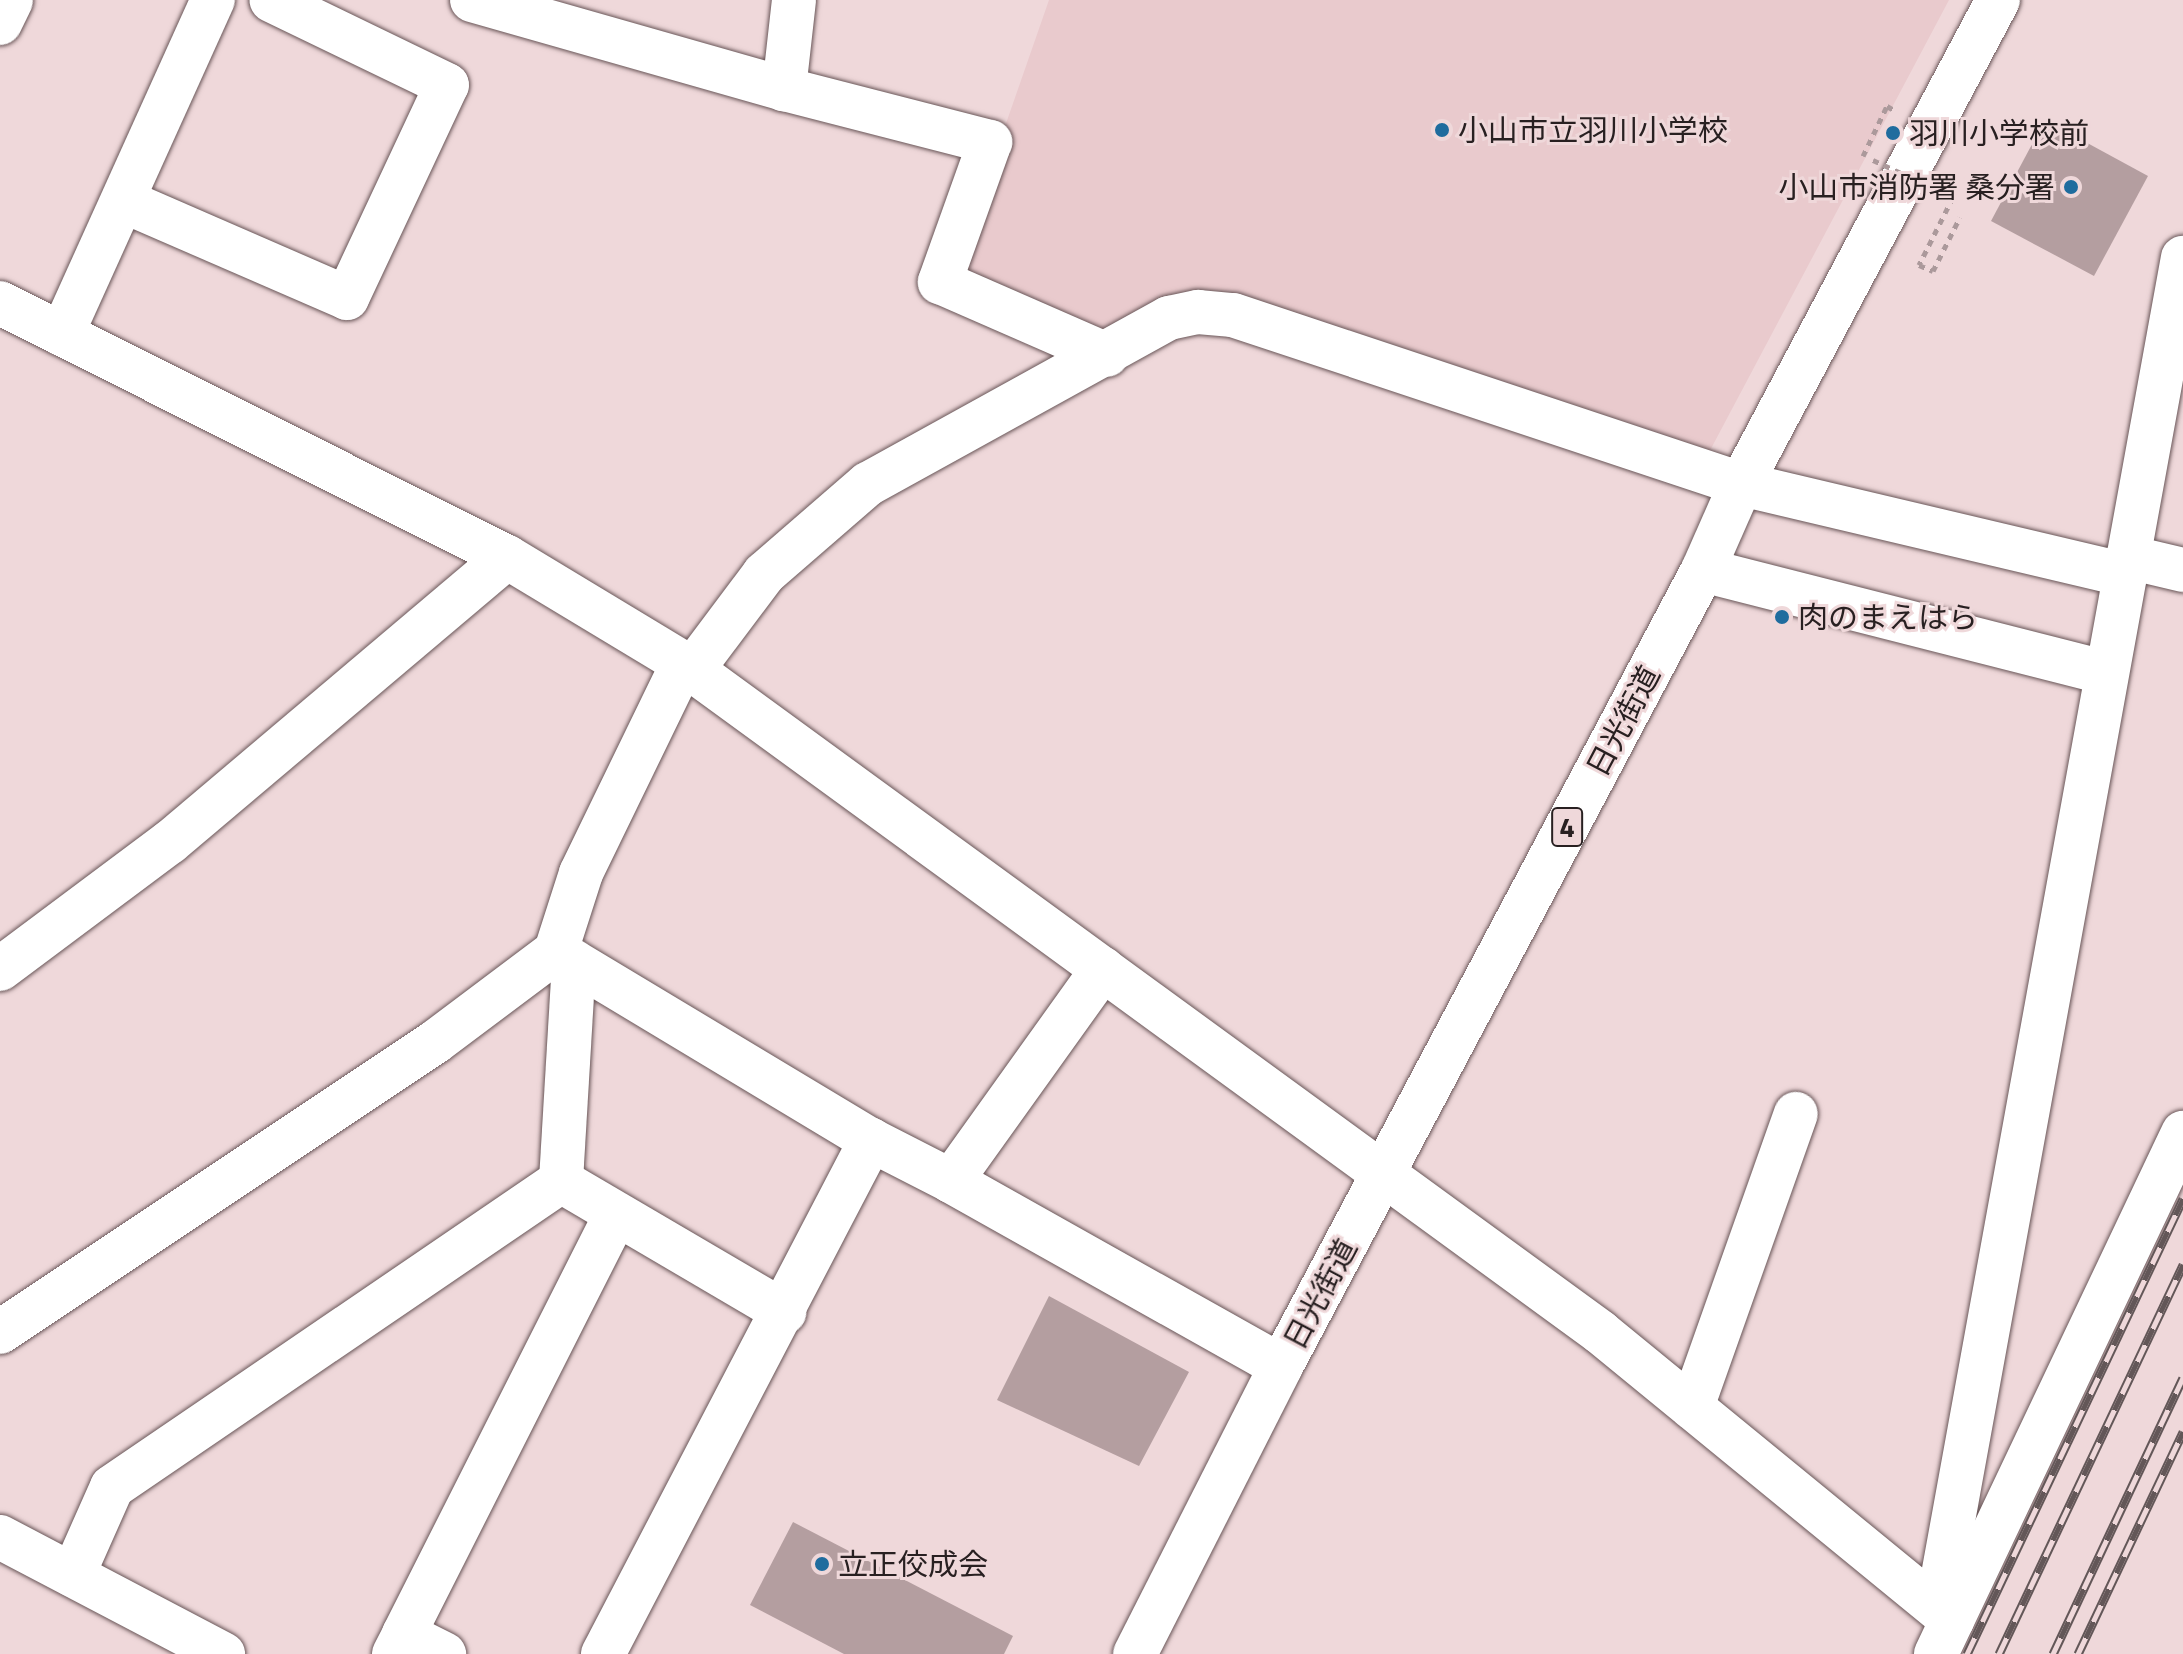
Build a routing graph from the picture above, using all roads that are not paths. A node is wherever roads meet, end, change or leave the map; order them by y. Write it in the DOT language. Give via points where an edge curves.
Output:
graph roads {
  1 [pos="11,0"];
  2 [pos="213,0"];
  3 [pos="271,0"];
  4 [pos="472,0"];
  5 [pos="794,0"];
  6 [pos="1998,0"];
  7 [pos="0,23"];
  8 [pos="784,89"];
  9 [pos="124,201"];
  10 [pos="2183,258"];
  11 [pos="0,303"];
  12 [pos="62,334"];
  13 [pos="1107,355"];
  14 [pos="2171,394"];
  15 [pos="1741,484"];
  16 [pos="507,557"];
  17 [pos="2126,566"];
  18 [pos="1703,570"];
  19 [pos="2183,570"];
  20 [pos="687,666"];
  21 [pos="2106,673"];
  22 [pos="565,956"];
  23 [pos="0,969"];
  24 [pos="1103,969"];
  25 [pos="1796,1114"];
  26 [pos="2183,1133"];
  27 [pos="871,1140"];
  28 [pos="1384,1174"];
  29 [pos="561,1181"];
  30 [pos="951,1181"];
  31 [pos="616,1215"];
  32 [pos="784,1312"];
  33 [pos="0,1332"];
  34 [pos="1281,1366"];
  35 [pos="1692,1407"];
  36 [pos="0,1537"];
  37 [pos="73,1575"];
  38 [pos="1944,1637"];
  39 [pos="399,1644"];
  40 [pos="223,1654"];
  41 [pos="444,1654"];
  42 [pos="603,1654"];
  43 [pos="1135,1654"];
  1 -- 7 [label="main road"];
  2 -- 9 [label="main road"];
  3 -- 9 [label="main road" via="447,85 347,298"];
  4 -- 8 [label="main road"];
  5 -- 8 [label="main road"];
  6 -- 15 [label="main road, 日光街道 / 4"];
  8 -- 13 [label="main road" via="990,142 940,282"];
  9 -- 12 [label="main road"];
  10 -- 14 [label="main road"];
  11 -- 12 [label="main road"];
  12 -- 16 [label="main road"];
  13 -- 15 [label="main road" via="1169,318 1198,312 1233,315"];
  13 -- 20 [label="main road" via="868,484 764,574"];
  14 -- 17 [label="main road"];
  15 -- 17 [label="main road"];
  15 -- 18 [label="main road, 日光街道 / 4"];
  16 -- 20 [label="main road"];
  16 -- 23 [label="main road" via="170,842"];
  17 -- 19 [label="main road"];
  17 -- 21 [label="main road"];
  18 -- 21 [label="main road"];
  18 -- 28 [label="main road, 日光街道 / 4"];
  20 -- 22 [label="main road" via="581,873"];
  20 -- 24 [label="main road"];
  21 -- 38 [label="main road" via="1942,1581"];
  22 -- 27 [label="main road"];
  22 -- 29 [label="main road"];
  22 -- 33 [label="main road"];
  24 -- 28 [label="main road"];
  24 -- 30 [label="main road"];
  25 -- 35 [label="main road"];
  26 -- 38 [label="main road"];
  27 -- 30 [label="main road"];
  27 -- 32 [label="main road"];
  28 -- 34 [label="main road, 日光街道 / 4"];
  28 -- 35 [label="main road"];
  29 -- 31 [label="main road"];
  29 -- 37 [label="main road" via="112,1487"];
  30 -- 34 [label="main road"];
  31 -- 32 [label="main road"];
  31 -- 39 [label="main road"];
  32 -- 42 [label="main road"];
  34 -- 43 [label="main road, 日光街道 / 4"];
  35 -- 38 [label="main road"];
  36 -- 37 [label="main road"];
  37 -- 40 [label="main road"];
  39 -- 41 [label="main road"];
}
